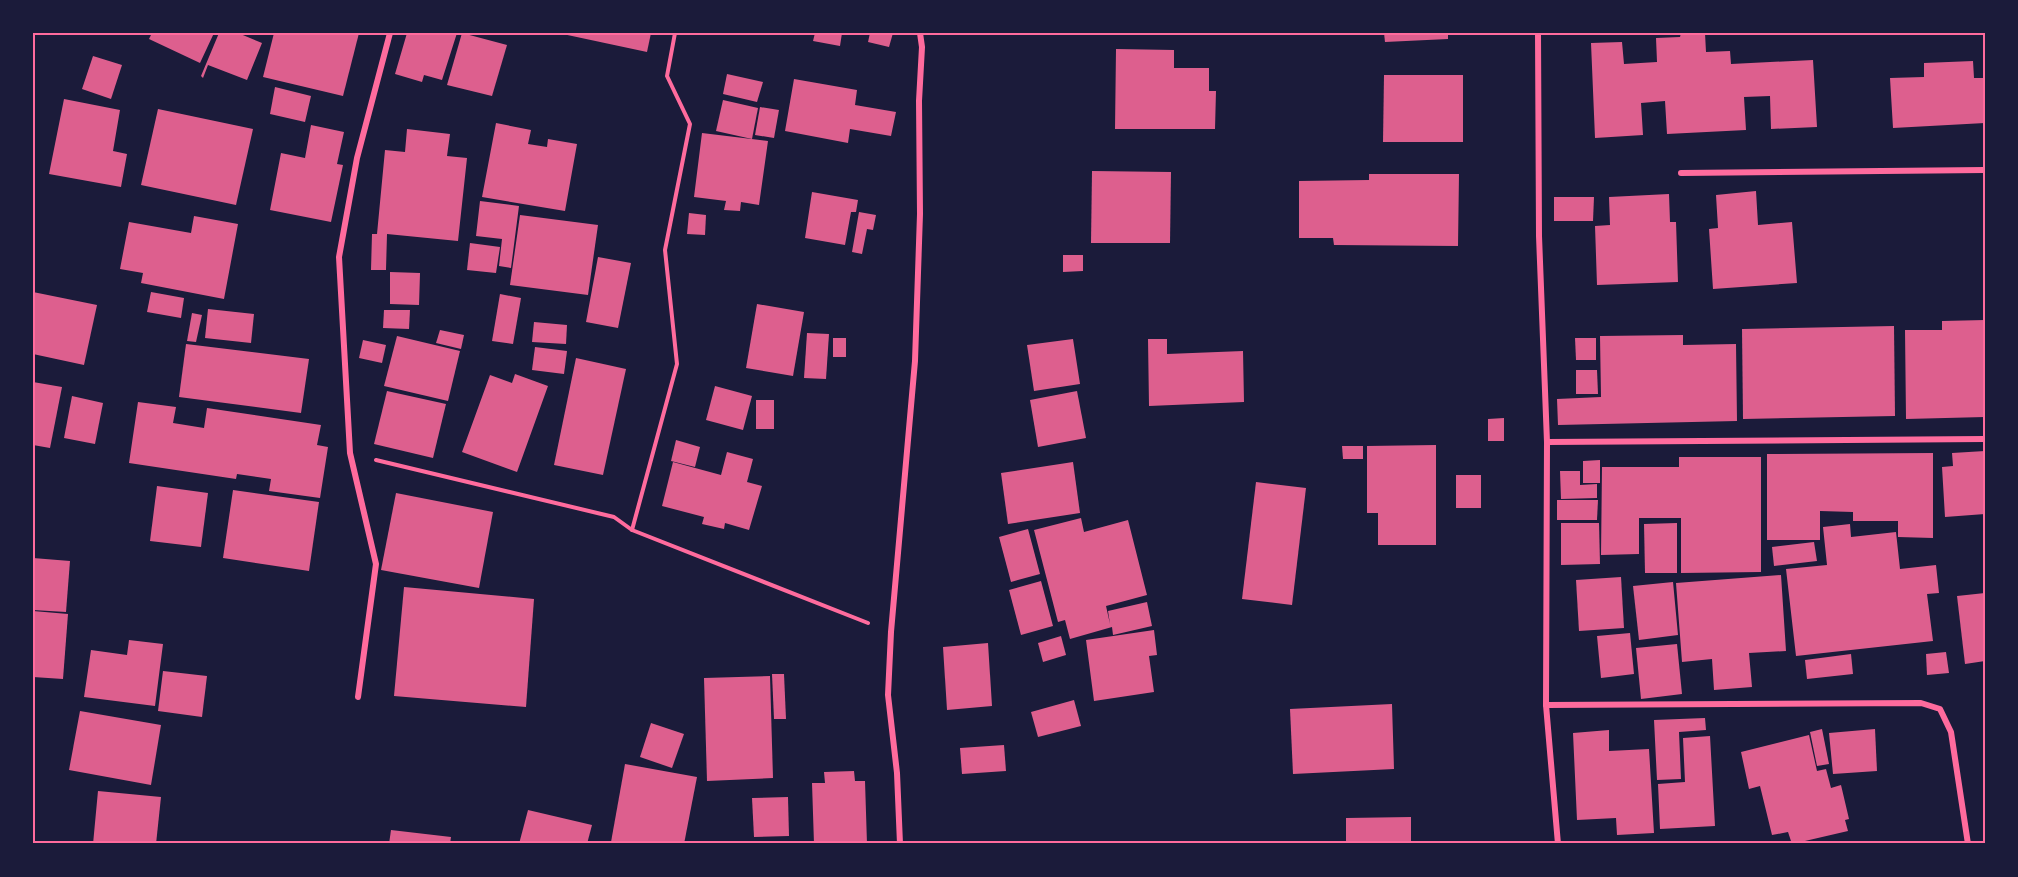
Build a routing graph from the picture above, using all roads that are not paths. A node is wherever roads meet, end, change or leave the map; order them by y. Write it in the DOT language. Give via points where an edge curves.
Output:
graph roads {
  1 [pos="390,33"];
  2 [pos="920,33"];
  3 [pos="1538,33"];
  4 [pos="1985,170"];
  5 [pos="1681,173"];
  6 [pos="1985,439"];
  7 [pos="1547,442"];
  8 [pos="358,697"];
  9 [pos="1546,705"];
  10 [pos="900,844"];
  11 [pos="1558,844"];
  12 [pos="1968,844"];
  1 -- 8 [label="street" via="357,158 339,257 350,453 376,564"];
  2 -- 10 [label="street" via="915,361 888,695"];
  3 -- 7 [label="street" via="1539,236"];
  4 -- 5 [label="street"];
  6 -- 7 [label="street"];
  7 -- 9 [label="street"];
  9 -- 11 [label="street"];
  9 -- 12 [label="street" via="1921,703 1940,709 1951,732"];
}
